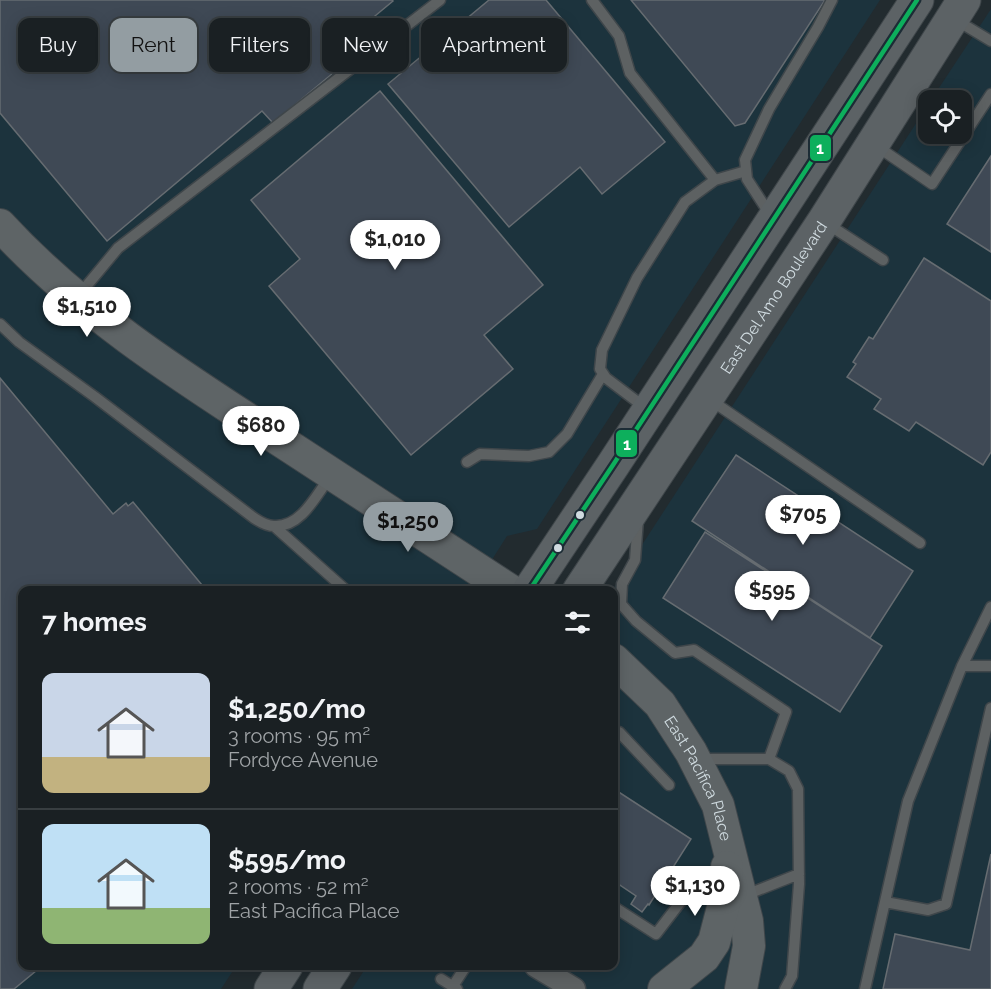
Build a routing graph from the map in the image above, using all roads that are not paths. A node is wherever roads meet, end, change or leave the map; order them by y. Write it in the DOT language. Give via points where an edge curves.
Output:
graph roads {
  1 [pos="440,0"];
  2 [pos="592,0"];
  3 [pos="832,0"];
  4 [pos="917,0"];
  5 [pos="959,9"];
  6 [pos="991,41"];
  7 [pos="991,94"];
  8 [pos="873,143"];
  9 [pos="746,171"];
  10 [pos="716,180"];
  11 [pos="781,209"];
  12 [pos="824,221"];
  13 [pos="0,225"];
  14 [pos="883,260"];
  15 [pos="77,298"];
  16 [pos="0,324"];
  17 [pos="603,374"];
  18 [pos="706,397"];
  19 [pos="649,410"];
  20 [pos="467,462"];
  21 [pos="332,474"];
  22 [pos="640,498"];
  23 [pos="275,527"];
  24 [pos="920,543"];
  25 [pos="341,586"];
  26 [pos="503,586"];
  27 [pos="533,586"];
  28 [pos="582,586"];
  29 [pos="991,607"];
  30 [pos="618,664"];
  31 [pos="962,666"];
  32 [pos="991,666"];
  33 [pos="991,708"];
  34 [pos="618,732"];
  35 [pos="694,759"];
  36 [pos="769,759"];
  37 [pos="669,785"];
  38 [pos="729,849"];
  39 [pos="799,874"];
  40 [pos="692,886"];
  41 [pos="741,897"];
  42 [pos="885,902"];
  43 [pos="618,910"];
  44 [pos="283,970"];
  45 [pos="323,970"];
  46 [pos="332,970"];
  47 [pos="464,970"];
  48 [pos="543,970"];
  49 [pos="441,979"];
  50 [pos="455,988"];
  51 [pos="271,989"];
  52 [pos="311,989"];
  53 [pos="320,989"];
  54 [pos="574,989"];
  55 [pos="664,989"];
  56 [pos="741,989"];
  57 [pos="785,989"];
  58 [pos="865,989"];
  1 -- 15 [label="lane" via="118,248"];
  2 -- 10 [label="lane" via="619,36 630,73"];
  3 -- 9 [label="lane" via="769,109 745,160"];
  4 -- 11 [label="main road"];
  5 -- 6 [label="lane"];
  5 -- 8 [label="main road, East Del Amo Boulevard"];
  7 -- 8 [label="lane" via="932,184"];
  8 -- 12 [label="main road, East Del Amo Boulevard"];
  9 -- 10 [label="lane"];
  9 -- 11 [label="lane" via="747,179"];
  10 -- 17 [label="lane" via="685,202 637,278 602,350"];
  11 -- 12 [label="main road"];
  11 -- 19 [label="main road"];
  12 -- 14 [label="lane"];
  12 -- 18 [label="main road, East Del Amo Boulevard"];
  13 -- 15 [label="street"];
  15 -- 21 [label="street" via="127,338"];
  16 -- 23 [label="lane" via="254,518"];
  17 -- 19 [label="lane"];
  17 -- 20 [label="lane" via="567,434 549,452 529,456 480,454"];
  18 -- 22 [label="main road, East Del Amo Boulevard"];
  18 -- 24 [label="lane"];
  19 -- 27 [label="main road"];
  21 -- 23 [label="lane" via="293,522"];
  21 -- 26 [label="street"];
  22 -- 28 [label="main road, East Del Amo Boulevard"];
  22 -- 36 [label="lane" via="635,560 622,584 621,604 675,653 694,650 786,712"];
  23 -- 25 [label="lane"];
  29 -- 31 [label="lane"];
  30 -- 35 [label="street, East Pacifica Place" via="660,704"];
  31 -- 32 [label="lane"];
  31 -- 42 [label="lane" via="908,801"];
  33 -- 42 [label="lane" via="946,904 928,910"];
  34 -- 37 [label="lane"];
  35 -- 36 [label="lane"];
  35 -- 38 [label="street, East Pacifica Place" via="718,805"];
  36 -- 39 [label="lane" via="789,771 798,789"];
  38 -- 41 [label="street, East Pacifica Place"];
  38 -- 55 [label="street" via="726,896 714,942 704,957"];
  39 -- 41 [label="lane"];
  39 -- 57 [label="lane" via="792,976"];
  40 -- 43 [label="lane" via="656,934"];
  41 -- 56 [label="street, East Pacifica Place" via="749,946"];
  42 -- 58 [label="lane"];
  44 -- 51 [label="main road"];
  45 -- 52 [label="street"];
  46 -- 53 [label="main road"];
  47 -- 50 [label="lane"];
  48 -- 54 [label="street"];
  49 -- 50 [label="lane"];
}
